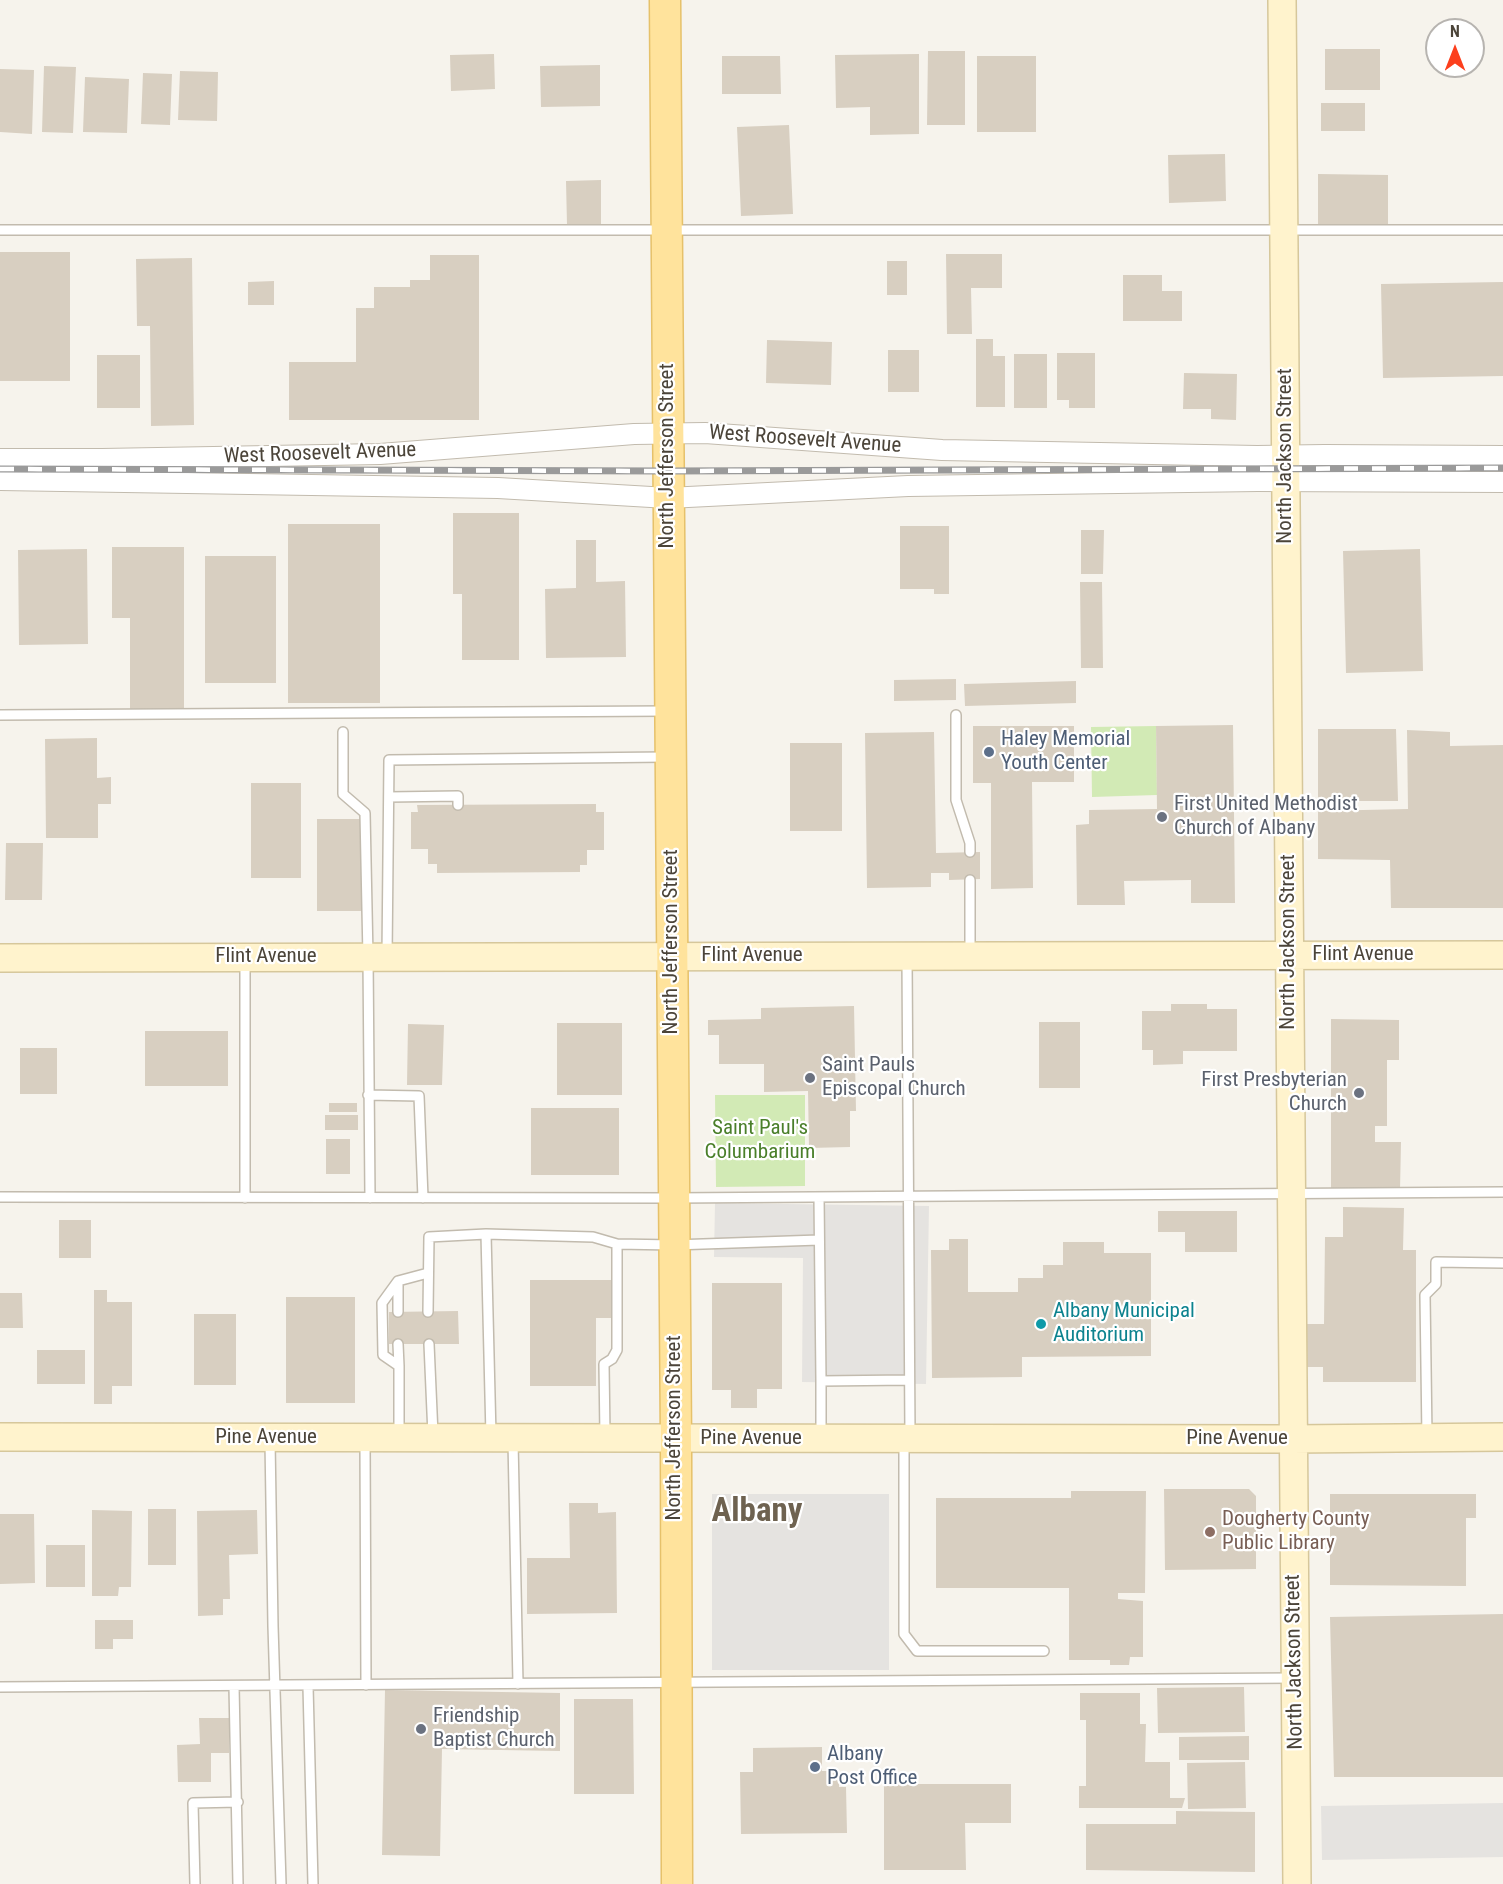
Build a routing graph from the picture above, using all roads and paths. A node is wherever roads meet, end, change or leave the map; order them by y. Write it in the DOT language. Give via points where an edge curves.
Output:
graph roads {
  1 [pos="665,0"];
  2 [pos="1282,0"];
  3 [pos="1285,229"];
  4 [pos="0,230"];
  5 [pos="666,230"];
  6 [pos="1503,230"];
  7 [pos="668,434"];
  8 [pos="1286,455"];
  9 [pos="1503,456"];
  10 [pos="0,459"];
  11 [pos="0,480"];
  12 [pos="1286,482"];
  13 [pos="1503,482"];
  14 [pos="668,498"];
  15 [pos="670,711"];
  16 [pos="0,715"];
  17 [pos="956,715"];
  18 [pos="343,732"];
  19 [pos="671,757"];
  20 [pos="389,797"];
  21 [pos="458,805"];
  22 [pos="970,852"];
  23 [pos="970,880"];
  24 [pos="1289,954"];
  25 [pos="970,955"];
  26 [pos="1503,955"];
  27 [pos="671,956"];
  28 [pos="907,956"];
  29 [pos="245,957"];
  30 [pos="378,957"];
  31 [pos="0,958"];
  32 [pos="368,1095"];
  33 [pos="1503,1192"];
  34 [pos="1291,1194"];
  35 [pos="909,1196"];
  36 [pos="0,1197"];
  37 [pos="819,1197"];
  38 [pos="245,1198"];
  39 [pos="370,1198"];
  40 [pos="423,1198"];
  41 [pos="674,1198"];
  42 [pos="486,1234"];
  43 [pos="819,1240"];
  44 [pos="617,1244"];
  45 [pos="674,1245"];
  46 [pos="1503,1263"];
  47 [pos="428,1273"];
  48 [pos="398,1281"];
  49 [pos="398,1312"];
  50 [pos="428,1312"];
  51 [pos="398,1344"];
  52 [pos="429,1344"];
  53 [pos="399,1366"];
  54 [pos="909,1380"];
  55 [pos="821,1381"];
  56 [pos="0,1437"];
  57 [pos="1503,1437"];
  58 [pos="270,1438"];
  59 [pos="399,1438"];
  60 [pos="1427,1438"];
  61 [pos="365,1439"];
  62 [pos="433,1439"];
  63 [pos="502,1439"];
  64 [pos="605,1439"];
  65 [pos="676,1439"];
  66 [pos="821,1439"];
  67 [pos="907,1439"];
  68 [pos="1293,1439"];
  69 [pos="1044,1651"];
  70 [pos="1295,1678"];
  71 [pos="677,1683"];
  72 [pos="518,1684"];
  73 [pos="366,1685"];
  74 [pos="234,1686"];
  75 [pos="275,1686"];
  76 [pos="308,1686"];
  77 [pos="0,1687"];
  78 [pos="238,1802"];
  79 [pos="195,1884"];
  80 [pos="238,1884"];
  81 [pos="281,1884"];
  82 [pos="313,1884"];
  83 [pos="677,1884"];
  84 [pos="1297,1884"];
  1 -- 5 [label="main road, North Jefferson Street"];
  2 -- 3 [label="street, North Jackson Street"];
  3 -- 5 [label="lane"];
  3 -- 6 [label="lane"];
  3 -- 8 [label="street, North Jackson Street"];
  4 -- 5 [label="lane"];
  5 -- 7 [label="main road, North Jefferson Street"];
  7 -- 8 [label="street, West Roosevelt Avenue" via="714,433 942,450"];
  7 -- 10 [label="street, West Roosevelt Avenue" via="380,454"];
  7 -- 14 [label="main road, North Jefferson Street"];
  8 -- 9 [label="street, West Roosevelt Avenue"];
  8 -- 12 [label="street, North Jackson Street"];
  11 -- 14 [label="street, West Roosevelt Avenue" via="498,488"];
  12 -- 13 [label="street, West Roosevelt Avenue"];
  12 -- 14 [label="street, West Roosevelt Avenue" via="908,486"];
  12 -- 24 [label="street, North Jackson Street"];
  14 -- 15 [label="main road, North Jefferson Street"];
  15 -- 16 [label="lane"];
  15 -- 19 [label="main road, North Jefferson Street"];
  17 -- 22 [label="lane" via="956,800"];
  18 -- 30 [label="lane" via="343,794 365,813"];
  19 -- 20 [label="lane" via="389,760"];
  19 -- 27 [label="main road, North Jefferson Street"];
  20 -- 21 [label="lane" via="458,796"];
  20 -- 30 [label="lane"];
  23 -- 25 [label="lane"];
  24 -- 25 [label="street, Flint Avenue"];
  24 -- 26 [label="street, Flint Avenue"];
  24 -- 34 [label="street, North Jackson Street"];
  25 -- 28 [label="street, Flint Avenue"];
  27 -- 28 [label="street, Flint Avenue"];
  27 -- 30 [label="street, Flint Avenue"];
  27 -- 41 [label="main road, North Jefferson Street"];
  28 -- 35 [label="lane"];
  29 -- 30 [label="street, Flint Avenue"];
  29 -- 31 [label="street, Flint Avenue"];
  29 -- 38 [label="lane"];
  30 -- 32 [label="lane"];
  32 -- 39 [label="lane"];
  32 -- 40 [label="lane" via="419,1096"];
  33 -- 34 [label="lane"];
  34 -- 35 [label="lane"];
  34 -- 68 [label="street, North Jackson Street"];
  35 -- 37 [label="lane"];
  35 -- 54 [label="lane"];
  36 -- 38 [label="lane"];
  37 -- 41 [label="lane"];
  37 -- 43 [label="lane"];
  38 -- 39 [label="lane"];
  39 -- 40 [label="lane"];
  40 -- 41 [label="lane"];
  41 -- 45 [label="main road, North Jefferson Street"];
  42 -- 44 [label="lane" via="593,1237"];
  42 -- 47 [label="lane" via="429,1236"];
  42 -- 63 [label="lane"];
  43 -- 45 [label="lane"];
  43 -- 55 [label="lane"];
  44 -- 45 [label="lane"];
  44 -- 64 [label="lane" via="617,1350 604,1364"];
  45 -- 65 [label="main road, North Jefferson Street"];
  46 -- 60 [label="lane" via="1436,1262 1436,1284 1425,1295"];
  47 -- 48 [label="lane"];
  47 -- 50 [label="lane"];
  48 -- 49 [label="lane"];
  48 -- 53 [label="lane" via="382,1303 383,1355"];
  51 -- 53 [label="lane"];
  52 -- 62 [label="lane"];
  53 -- 59 [label="lane"];
  54 -- 55 [label="lane"];
  54 -- 67 [label="lane"];
  55 -- 66 [label="lane"];
  56 -- 58 [label="street, Pine Avenue"];
  57 -- 60 [label="street, Pine Avenue"];
  58 -- 61 [label="street, Pine Avenue"];
  58 -- 75 [label="lane"];
  59 -- 61 [label="street, Pine Avenue"];
  59 -- 62 [label="street, Pine Avenue"];
  60 -- 68 [label="street, Pine Avenue"];
  61 -- 73 [label="lane"];
  62 -- 63 [label="street, Pine Avenue"];
  63 -- 64 [label="street, Pine Avenue"];
  63 -- 72 [label="lane"];
  64 -- 65 [label="street, Pine Avenue"];
  65 -- 66 [label="street, Pine Avenue"];
  65 -- 71 [label="main road, North Jefferson Street"];
  66 -- 67 [label="street, Pine Avenue"];
  67 -- 68 [label="street, Pine Avenue"];
  67 -- 69 [label="lane" via="904,1634 917,1651"];
  68 -- 70 [label="street, North Jackson Street"];
  70 -- 71 [label="lane"];
  70 -- 84 [label="street, North Jackson Street"];
  71 -- 72 [label="lane"];
  71 -- 83 [label="main road, North Jefferson Street"];
  72 -- 73 [label="lane"];
  73 -- 76 [label="lane"];
  74 -- 75 [label="lane"];
  74 -- 77 [label="lane"];
  74 -- 78 [label="lane"];
  75 -- 76 [label="lane"];
  75 -- 81 [label="lane"];
  76 -- 82 [label="lane"];
  78 -- 79 [label="lane" via="193,1803"];
  78 -- 80 [label="lane"];
}
